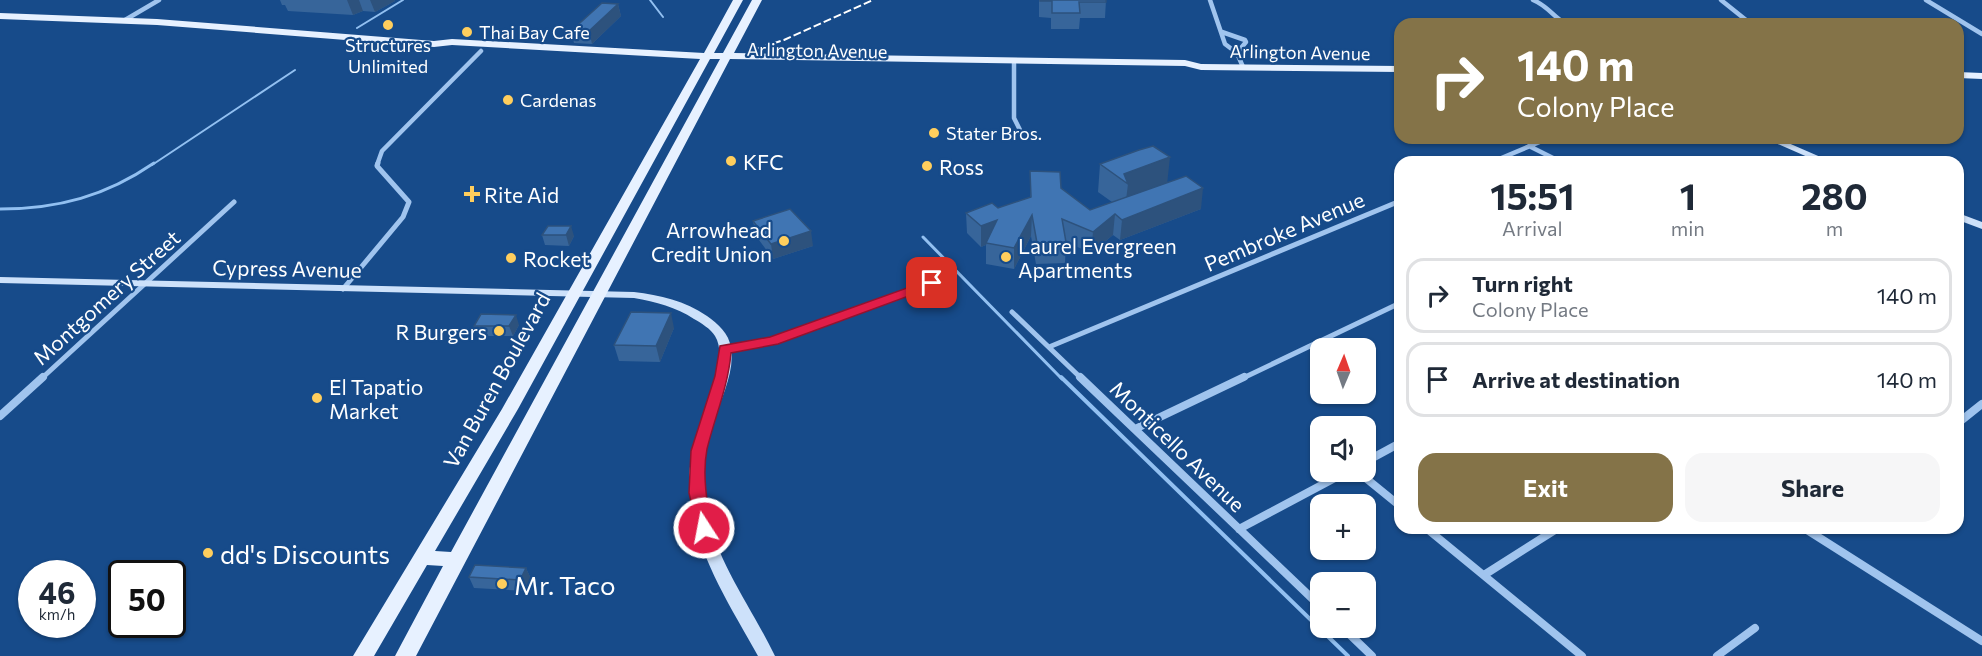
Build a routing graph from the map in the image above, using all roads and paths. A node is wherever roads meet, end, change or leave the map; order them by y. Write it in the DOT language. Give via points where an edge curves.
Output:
graph roads {
  1 [pos="159,0"];
  2 [pos="738,0"];
  3 [pos="757,0"];
  4 [pos="1210,0"];
  5 [pos="1533,0"];
  6 [pos="1721,0"];
  7 [pos="1926,0"];
  8 [pos="1548,3"];
  9 [pos="0,16"];
  10 [pos="1558,18"];
  11 [pos="1744,18"];
  12 [pos="1956,18"];
  13 [pos="125,20"];
  14 [pos="1964,23"];
  15 [pos="1222,32"];
  16 [pos="1982,34"];
  17 [pos="434,44"];
  18 [pos="530,48"];
  19 [pos="481,51"];
  20 [pos="1238,52"];
  21 [pos="704,60"];
  22 [pos="725,61"];
  23 [pos="1014,65"];
  24 [pos="1243,67"];
  25 [pos="1394,69"];
  26 [pos="1964,75"];
  27 [pos="1982,76"];
  28 [pos="677,109"];
  29 [pos="1021,132"];
  30 [pos="659,140"];
  31 [pos="680,140"];
  32 [pos="1534,144"];
  33 [pos="1784,144"];
  34 [pos="1529,146"];
  35 [pos="1506,156"];
  36 [pos="1549,156"];
  37 [pos="1812,156"];
  38 [pos="657,185"];
  39 [pos="234,202"];
  40 [pos="1394,203"];
  41 [pos="1964,220"];
  42 [pos="1982,226"];
  43 [pos="0,280"];
  44 [pos="932,283"];
  45 [pos="144,284"];
  46 [pos="343,288"];
  47 [pos="573,293"];
  48 [pos="598,294"];
  49 [pos="1394,306"];
  50 [pos="1012,312"];
  51 [pos="1049,347"];
  52 [pos="725,350"];
  53 [pos="1982,404"];
  54 [pos="0,416"];
  55 [pos="1964,418"];
  56 [pos="1135,429"];
  57 [pos="1394,446"];
  58 [pos="1376,456"];
  59 [pos="1327,482"];
  60 [pos="1371,482"];
  61 [pos="1394,501"];
  62 [pos="1239,529"];
  63 [pos="1433,534"];
  64 [pos="1549,534"];
  65 [pos="1821,534"];
  66 [pos="422,557"];
  67 [pos="456,560"];
  68 [pos="1484,575"];
  69 [pos="1310,596"];
  70 [pos="1755,628"];
  71 [pos="1353,638"];
  72 [pos="1982,641"];
  73 [pos="363,656"];
  74 [pos="405,656"];
  75 [pos="767,656"];
  76 [pos="1372,656"];
  77 [pos="1582,656"];
  78 [pos="1717,656"];
  1 -- 13 [label="street"];
  2 -- 21 [label="main road, Van Buren Boulevard"];
  3 -- 22 [label="main road"];
  4 -- 15 [label="street"];
  5 -- 8 [label="street"];
  6 -- 11 [label="street"];
  7 -- 12 [label="street"];
  8 -- 10 [label="street"];
  9 -- 13 [label="main road, Arlington Avenue"];
  13 -- 17 [label="main road, Arlington Avenue"];
  14 -- 16 [label="street"];
  15 -- 20 [label="street" via="1225,44"];
  15 -- 20 [label="street" via="1245,40"];
  17 -- 18 [label="main road, Arlington Avenue"];
  17 -- 19 [label="main road, Arlington Avenue"];
  18 -- 19 [label="main road" via="488,47"];
  18 -- 21 [label="main road, Arlington Avenue"];
  19 -- 21 [label="main road, Arlington Avenue"];
  19 -- 46 [label="street" via="382,151 378,166 383,177 401,190 409,202 403,217"];
  20 -- 24 [label="street"];
  21 -- 22 [label="main road, Arlington Avenue"];
  21 -- 28 [label="main road, Van Buren Boulevard"];
  22 -- 23 [label="main road, Arlington Avenue"];
  22 -- 31 [label="main road"];
  23 -- 24 [label="main road, Arlington Avenue" via="1185,70"];
  23 -- 29 [label="street" via="1014,118"];
  24 -- 25 [label="main road, Arlington Avenue"];
  26 -- 27 [label="main road"];
  28 -- 30 [label="main road, Van Buren Boulevard"];
  28 -- 31 [label="main road" via="682,119 675,132"];
  30 -- 38 [label="main road" via="667,147 654,171"];
  30 -- 47 [label="main road, Van Buren Boulevard"];
  31 -- 38 [label="main road"];
  32 -- 34 [label="street"];
  33 -- 37 [label="street"];
  34 -- 35 [label="street"];
  34 -- 36 [label="street"];
  38 -- 48 [label="main road"];
  39 -- 45 [label="street, Montgomery Street"];
  40 -- 51 [label="street, Pembroke Avenue"];
  41 -- 42 [label="street"];
  43 -- 45 [label="street, Cypress Avenue"];
  44 -- 52 [label="street" via="773,341"];
  45 -- 46 [label="street, Cypress Avenue"];
  45 -- 54 [label="street, Montgomery Street"];
  46 -- 47 [label="street, Cypress Avenue"];
  47 -- 48 [label="street, Cypress Avenue"];
  47 -- 66 [label="main road, Van Buren Boulevard"];
  48 -- 52 [label="street, Cypress Avenue" via="652,297 688,309 722,337"];
  48 -- 67 [label="main road"];
  49 -- 56 [label="street"];
  50 -- 51 [label="street, Monticello Avenue"];
  51 -- 56 [label="street, Monticello Avenue"];
  52 -- 75 [label="street" via="722,376 699,451 697,493 706,539"];
  53 -- 55 [label="street"];
  56 -- 62 [label="street, Monticello Avenue"];
  57 -- 58 [label="street"];
  59 -- 62 [label="street"];
  60 -- 61 [label="street"];
  62 -- 69 [label="street, Monticello Avenue"];
  63 -- 68 [label="street"];
  64 -- 68 [label="street"];
  65 -- 72 [label="street"];
  66 -- 67 [label="main road"];
  66 -- 73 [label="main road, Van Buren Boulevard"];
  67 -- 74 [label="main road"];
  68 -- 77 [label="street"];
  70 -- 78 [label="street"];
  71 -- 76 [label="street"];
}
